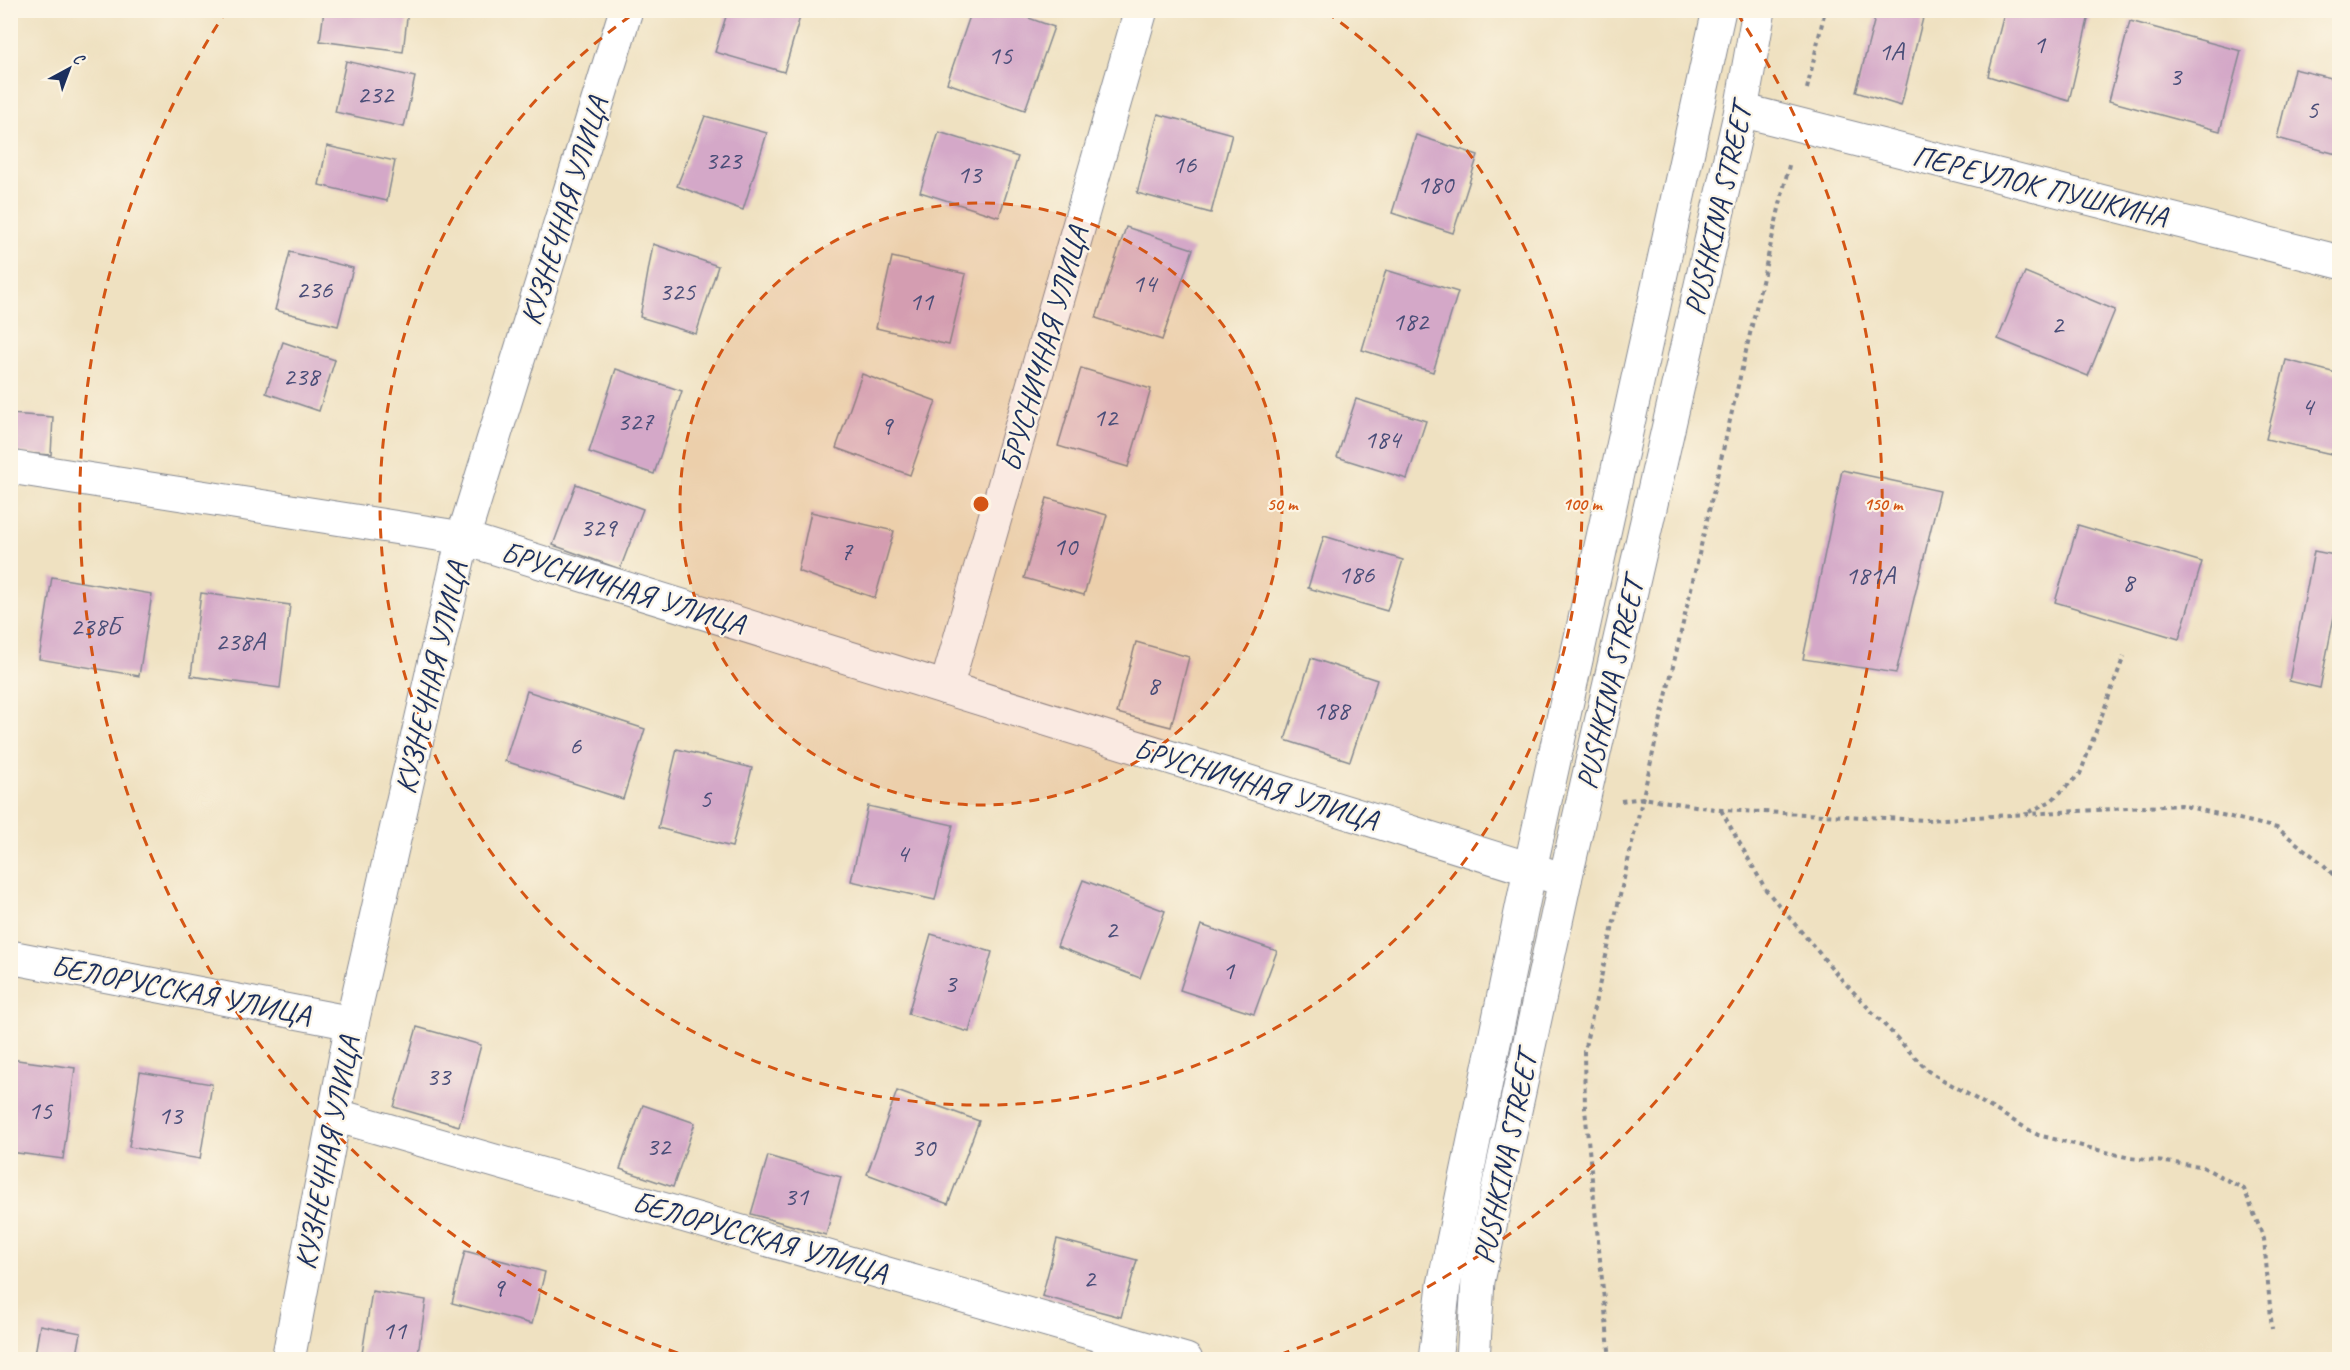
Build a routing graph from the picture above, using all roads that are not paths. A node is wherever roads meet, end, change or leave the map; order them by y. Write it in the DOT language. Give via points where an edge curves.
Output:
graph roads {
  1 [pos="626,10"];
  2 [pos="1141,10"];
  3 [pos="1719,10"];
  4 [pos="1759,10"];
  5 [pos="1742,110"];
  6 [pos="2340,262"];
  7 [pos="10,467"];
  8 [pos="463,538"];
  9 [pos="946,688"];
  10 [pos="1530,869"];
  11 [pos="1565,880"];
  12 [pos="10,957"];
  13 [pos="352,1023"];
  14 [pos="335,1115"];
  15 [pos="288,1359"];
  16 [pos="1186,1359"];
  17 [pos="1435,1359"];
  18 [pos="1473,1359"];
  1 -- 8 [label="street, КУЗНЕЧНАЯ УЛИЦА"];
  2 -- 9 [label="street, БРУСНИЧНАЯ УЛИЦА"];
  3 -- 10 [label="street"];
  4 -- 5 [label="street, PUSHKINA STREET"];
  5 -- 6 [label="street, ПЕРЕУЛОК ПУШКИНА"];
  5 -- 11 [label="street, PUSHKINA STREET"];
  7 -- 8 [label="street, БРУСНИЧНАЯ УЛИЦА"];
  8 -- 9 [label="street, БРУСНИЧНАЯ УЛИЦА"];
  8 -- 13 [label="street, КУЗНЕЧНАЯ УЛИЦА"];
  9 -- 10 [label="street, БРУСНИЧНАЯ УЛИЦА"];
  10 -- 11 [label="street, БРУСНИЧНАЯ УЛИЦА"];
  10 -- 17 [label="street" via="1444,1285"];
  11 -- 18 [label="street, PUSHKINA STREET" via="1478,1281"];
  12 -- 13 [label="street, БЕЛОРУССКАЯ УЛИЦА"];
  13 -- 14 [label="street, КУЗНЕЧНАЯ УЛИЦА"];
  14 -- 15 [label="street, КУЗНЕЧНАЯ УЛИЦА"];
  14 -- 16 [label="street, БЕЛОРУССКАЯ УЛИЦА"];
}
